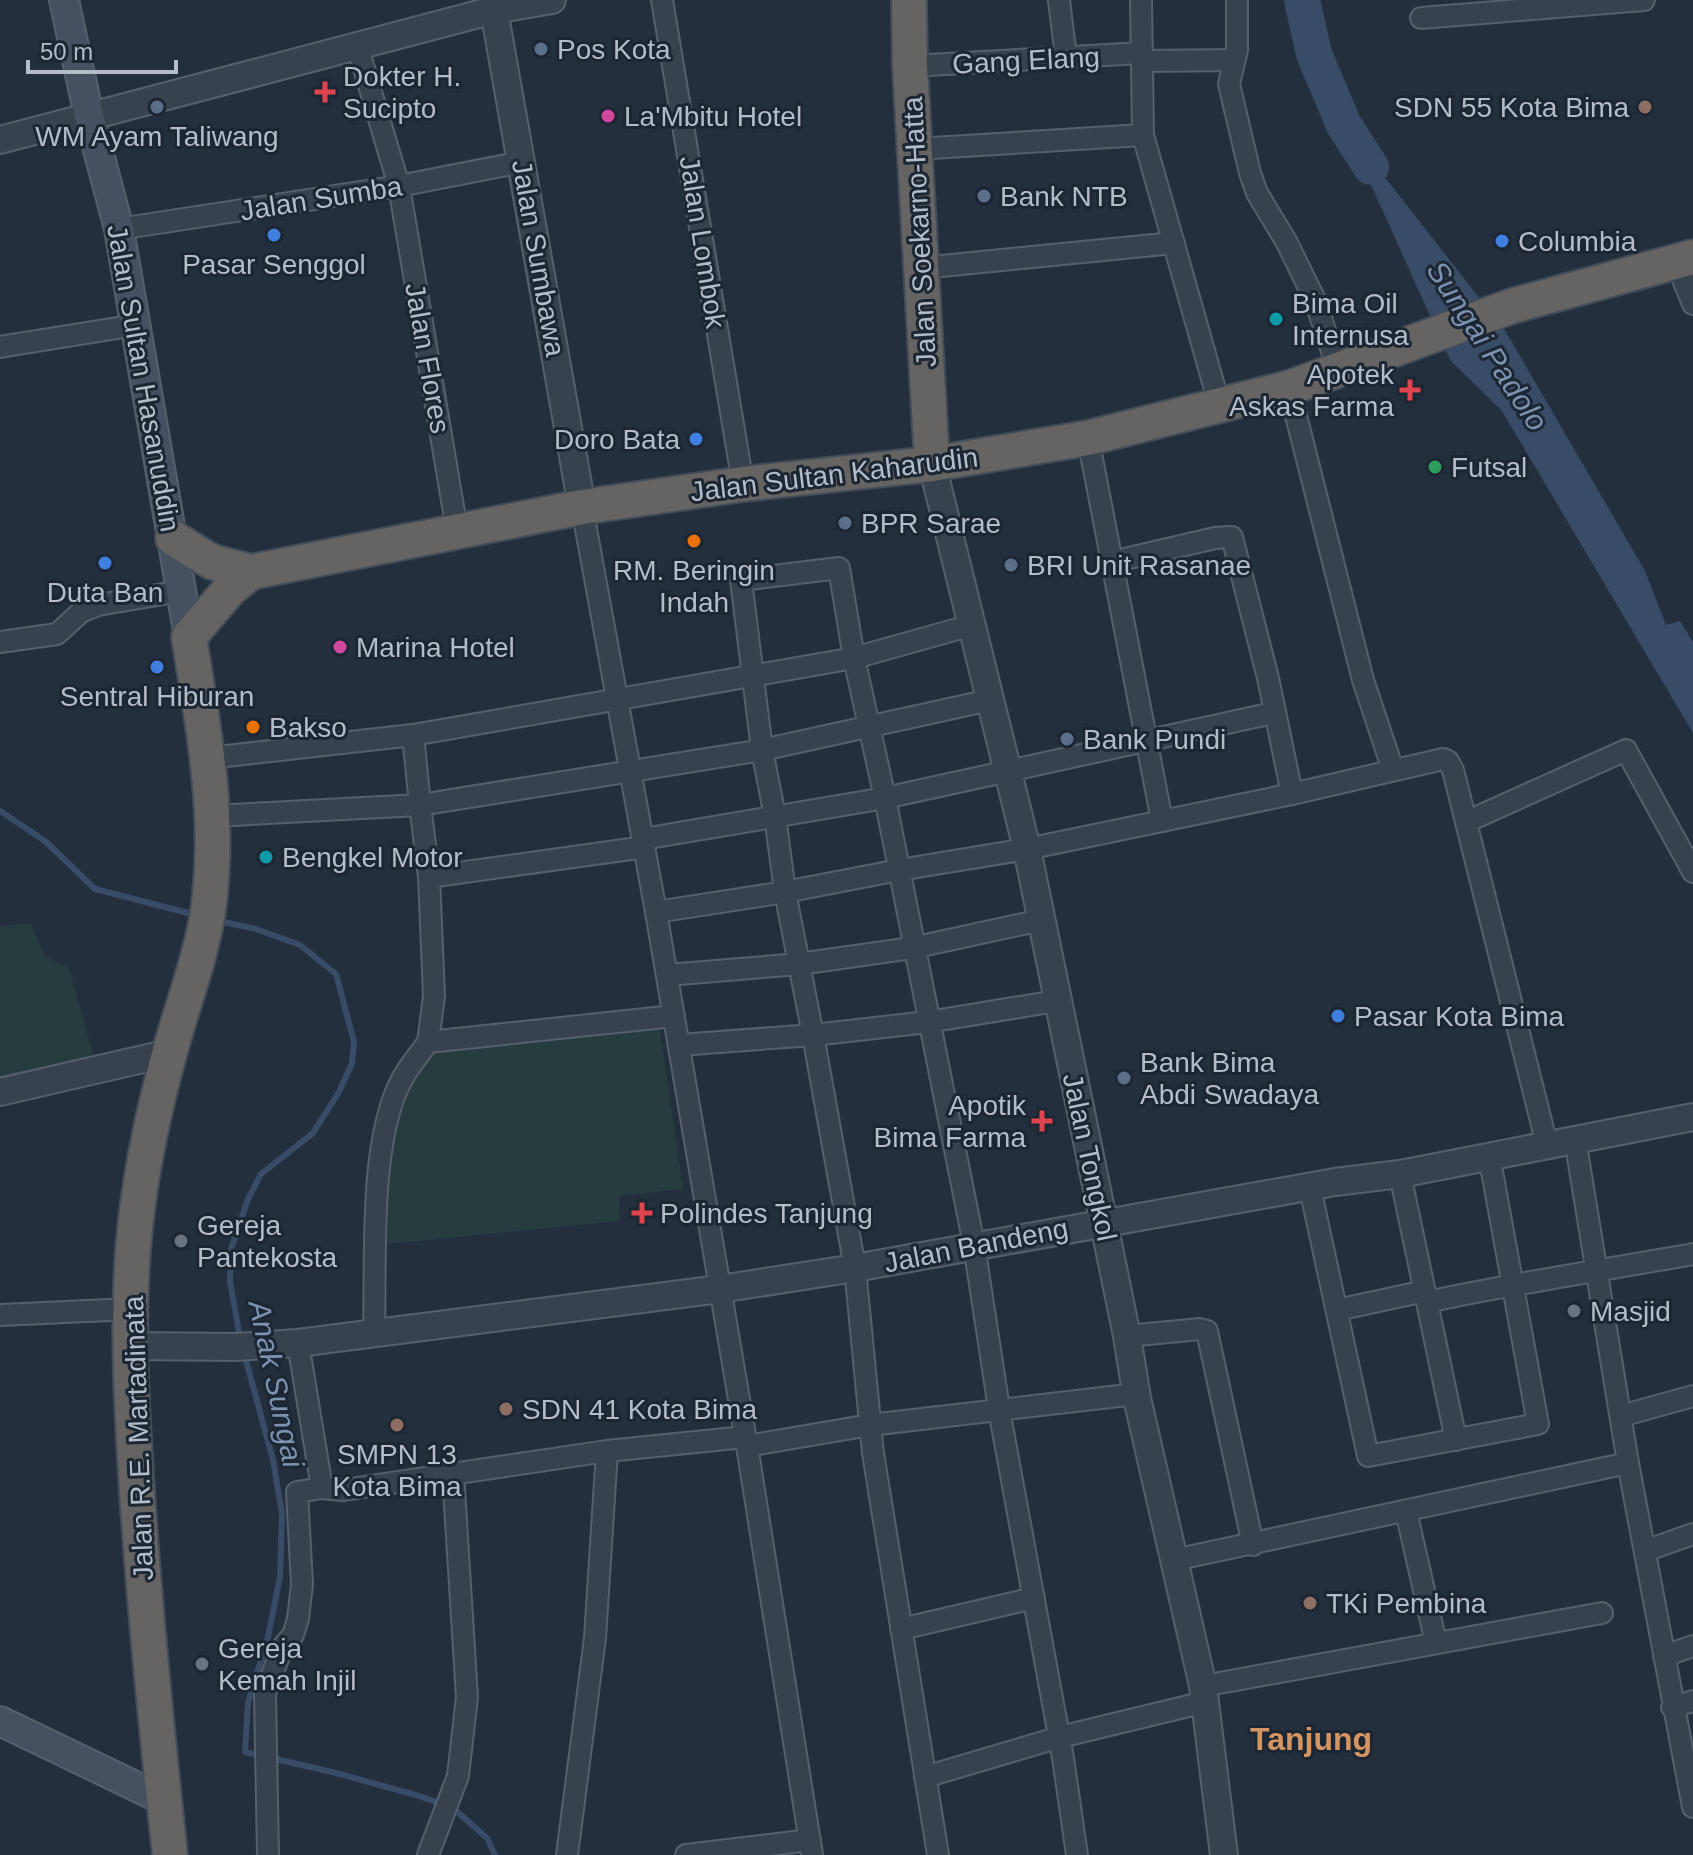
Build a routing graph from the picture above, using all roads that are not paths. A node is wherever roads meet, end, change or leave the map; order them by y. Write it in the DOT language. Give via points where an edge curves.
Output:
graph roads {
  1 [pos="64,0"];
  2 [pos="552,0"];
  3 [pos="662,0"];
  4 [pos="909,0"];
  5 [pos="1059,0"];
  6 [pos="1141,0"];
  7 [pos="1237,0"];
  8 [pos="1644,0"];
  9 [pos="1562,4"];
  10 [pos="493,5"];
  11 [pos="1421,18"];
  12 [pos="357,45"];
  13 [pos="1066,57"];
  14 [pos="1142,57"];
  15 [pos="1234,60"];
  16 [pos="910,66"];
  17 [pos="89,116"];
  18 [pos="1143,135"];
  19 [pos="0,140"];
  20 [pos="915,149"];
  21 [pos="522,162"];
  22 [pos="399,186"];
  23 [pos="119,229"];
  24 [pos="1174,243"];
  25 [pos="1685,259"];
  26 [pos="921,268"];
  27 [pos="1693,304"];
  28 [pos="136,325"];
  29 [pos="0,347"];
  30 [pos="1338,369"];
  31 [pos="1289,388"];
  32 [pos="1220,407"];
  33 [pos="1088,438"];
  34 [pos="932,464"];
  35 [pos="743,484"];
  36 [pos="582,507"];
  37 [pos="457,530"];
  38 [pos="173,538"];
  39 [pos="1112,562"];
  40 [pos="251,572"];
  41 [pos="181,591"];
  42 [pos="972,625"];
  43 [pos="189,637"];
  44 [pos="0,642"];
  45 [pos="854,658"];
  46 [pos="752,677"];
  47 [pos="619,698"];
  48 [pos="990,700"];
  49 [pos="1273,713"];
  50 [pos="868,725"];
  51 [pos="413,735"];
  52 [pos="1146,741"];
  53 [pos="762,750"];
  54 [pos="209,758"];
  55 [pos="1009,769"];
  56 [pos="1393,770"];
  57 [pos="631,773"];
  58 [pos="1292,794"];
  59 [pos="885,798"];
  60 [pos="420,805"];
  61 [pos="213,816"];
  62 [pos="775,816"];
  63 [pos="1162,821"];
  64 [pos="1466,822"];
  65 [pos="644,843"];
  66 [pos="1027,849"];
  67 [pos="899,870"];
  68 [pos="1693,872"];
  69 [pos="429,877"];
  70 [pos="785,892"];
  71 [pos="656,912"];
  72 [pos="1041,920"];
  73 [pos="912,948"];
  74 [pos="799,964"];
  75 [pos="667,975"];
  76 [pos="1056,1001"];
  77 [pos="674,1016"];
  78 [pos="928,1022"];
  79 [pos="813,1035"];
  80 [pos="428,1042"];
  81 [pos="679,1045"];
  82 [pos="169,1053"];
  83 [pos="0,1092"];
  84 [pos="1693,1117"];
  85 [pos="1575,1139"];
  86 [pos="1547,1145"];
  87 [pos="1489,1155"];
  88 [pos="1400,1174"];
  89 [pos="1310,1188"];
  90 [pos="1104,1222"];
  91 [pos="974,1245"];
  92 [pos="1693,1254"];
  93 [pos="855,1268"];
  94 [pos="1596,1272"];
  95 [pos="1514,1283"];
  96 [pos="720,1289"];
  97 [pos="1426,1297"];
  98 [pos="131,1309"];
  99 [pos="1337,1310"];
  100 [pos="0,1315"];
  101 [pos="374,1333"];
  102 [pos="1127,1336"];
  103 [pos="298,1343"];
  104 [pos="128,1346"];
  105 [pos="1136,1394"];
  106 [pos="1693,1396"];
  107 [pos="999,1409"];
  108 [pos="1621,1416"];
  109 [pos="870,1425"];
  110 [pos="1456,1440"];
  111 [pos="746,1441"];
  112 [pos="607,1451"];
  113 [pos="1628,1463"];
  114 [pos="453,1473"];
  115 [pos="322,1488"];
  116 [pos="1406,1511"];
  117 [pos="1693,1534"];
  118 [pos="1253,1545"];
  119 [pos="1645,1551"];
  120 [pos="1174,1560"];
  121 [pos="1034,1598"];
  122 [pos="1602,1613"];
  123 [pos="901,1629"];
  124 [pos="1436,1643"];
  125 [pos="1693,1646"];
  126 [pos="1664,1656"];
  127 [pos="1204,1694"];
  128 [pos="1693,1701"];
  129 [pos="1672,1707"];
  130 [pos="0,1721"];
  131 [pos="1060,1737"];
  132 [pos="925,1777"];
  133 [pos="164,1800"];
  134 [pos="1693,1807"];
  135 [pos="811,1847"];
  136 [pos="170,1855"];
  137 [pos="268,1855"];
  138 [pos="428,1855"];
  139 [pos="567,1855"];
  140 [pos="686,1855"];
  141 [pos="938,1855"];
  142 [pos="1077,1855"];
  143 [pos="1224,1855"];
  1 -- 17 [label="main road, Jalan Sultan Hasanuddin"];
  2 -- 10 [label="street"];
  3 -- 35 [label="street, Jalan Lombok"];
  4 -- 16 [label="highway, Jalan Soekarno-Hatta"];
  5 -- 13 [label="street"];
  6 -- 14 [label="street"];
  7 -- 15 [label="street"];
  8 -- 9 [label="street"];
  9 -- 11 [label="street"];
  10 -- 12 [label="street"];
  10 -- 21 [label="street, Jalan Sumbawa"];
  12 -- 17 [label="street"];
  12 -- 22 [label="street, Jalan Flores"];
  13 -- 14 [label="street, Gang Elang"];
  13 -- 16 [label="street, Gang Elang"];
  14 -- 15 [label="street, Gang Elang"];
  14 -- 18 [label="street"];
  15 -- 30 [label="street" via="1230,93 1254,183 1315,300"];
  16 -- 20 [label="highway, Jalan Soekarno-Hatta"];
  17 -- 19 [label="street"];
  17 -- 23 [label="main road, Jalan Sultan Hasanuddin"];
  18 -- 20 [label="street"];
  18 -- 24 [label="street"];
  20 -- 26 [label="highway, Jalan Soekarno-Hatta"];
  21 -- 22 [label="street, Jalan Sumba"];
  21 -- 36 [label="street, Jalan Sumbawa"];
  22 -- 23 [label="street, Jalan Sumba"];
  22 -- 37 [label="street, Jalan Flores"];
  23 -- 28 [label="main road, Jalan Sultan Hasanuddin"];
  24 -- 26 [label="street"];
  24 -- 32 [label="street"];
  25 -- 27 [label="street"];
  25 -- 30 [label="highway, Jalan Sultan Kaharudin" via="1512,306"];
  26 -- 34 [label="highway, Jalan Soekarno-Hatta"];
  28 -- 29 [label="street"];
  28 -- 38 [label="main road, Jalan Sultan Hasanuddin"];
  30 -- 31 [label="highway, Jalan Sultan Kaharudin"];
  31 -- 32 [label="highway, Jalan Sultan Kaharudin"];
  31 -- 56 [label="street" via="1363,680"];
  32 -- 33 [label="highway, Jalan Sultan Kaharudin"];
  33 -- 34 [label="highway, Jalan Sultan Kaharudin"];
  33 -- 39 [label="street"];
  34 -- 35 [label="highway, Jalan Sultan Kaharudin"];
  34 -- 42 [label="street, Jalan Tongkol"];
  35 -- 36 [label="highway, Jalan Sultan Kaharudin"];
  36 -- 37 [label="highway, Jalan Sultan Kaharudin"];
  36 -- 47 [label="street"];
  37 -- 40 [label="highway, Jalan Sultan Kaharudin"];
  38 -- 40 [label="highway, Jalan Sultan Kaharudin" via="212,562"];
  38 -- 41 [label="main road, Jalan Sultan Hasanuddin"];
  39 -- 49 [label="street" via="1232,537"];
  39 -- 52 [label="street"];
  40 -- 43 [label="highway"];
  41 -- 43 [label="main road, Jalan Sultan Hasanuddin"];
  41 -- 44 [label="street" via="98,605 81,612 57,634"];
  42 -- 45 [label="street"];
  42 -- 48 [label="street, Jalan Tongkol"];
  43 -- 54 [label="highway, Jalan Sultan Hasanuddin"];
  45 -- 46 [label="street"];
  45 -- 46 [label="street" via="839,568 741,580"];
  45 -- 50 [label="street"];
  46 -- 47 [label="street"];
  46 -- 53 [label="street"];
  47 -- 51 [label="street"];
  47 -- 57 [label="street"];
  48 -- 50 [label="street"];
  48 -- 55 [label="street, Jalan Tongkol"];
  49 -- 52 [label="street"];
  49 -- 58 [label="street"];
  50 -- 53 [label="street"];
  50 -- 59 [label="street"];
  51 -- 54 [label="street"];
  51 -- 60 [label="street"];
  52 -- 55 [label="street"];
  52 -- 63 [label="street"];
  53 -- 57 [label="street"];
  53 -- 62 [label="street"];
  54 -- 61 [label="highway, Jalan Sultan Hasanuddin"];
  55 -- 59 [label="street"];
  55 -- 66 [label="street, Jalan Tongkol"];
  56 -- 58 [label="street"];
  56 -- 64 [label="street" via="1448,761"];
  57 -- 60 [label="street"];
  57 -- 65 [label="street"];
  58 -- 63 [label="street"];
  59 -- 62 [label="street"];
  59 -- 67 [label="street"];
  60 -- 61 [label="street"];
  60 -- 69 [label="street"];
  61 -- 82 [label="highway, Jalan R.E. Martadinata" via="204,932"];
  62 -- 65 [label="street"];
  62 -- 70 [label="street"];
  63 -- 66 [label="street"];
  64 -- 68 [label="street" via="1626,750"];
  64 -- 86 [label="street"];
  65 -- 69 [label="street"];
  65 -- 71 [label="street"];
  66 -- 67 [label="street"];
  66 -- 72 [label="street, Jalan Tongkol"];
  67 -- 70 [label="street"];
  67 -- 73 [label="street"];
  69 -- 80 [label="street" via="434,996"];
  70 -- 71 [label="street"];
  70 -- 74 [label="street"];
  71 -- 75 [label="street"];
  72 -- 73 [label="street"];
  72 -- 76 [label="street, Jalan Tongkol"];
  73 -- 74 [label="street"];
  73 -- 78 [label="street"];
  74 -- 75 [label="street"];
  74 -- 79 [label="street"];
  75 -- 77 [label="street"];
  76 -- 78 [label="street"];
  76 -- 90 [label="street, Jalan Tongkol"];
  77 -- 80 [label="street"];
  77 -- 81 [label="street"];
  78 -- 79 [label="street"];
  78 -- 91 [label="street"];
  79 -- 81 [label="street"];
  79 -- 93 [label="street"];
  80 -- 101 [label="street" via="400,1082 384,1132"];
  81 -- 96 [label="street"];
  82 -- 83 [label="street"];
  82 -- 98 [label="highway, Jalan R.E. Martadinata" via="139,1188"];
  84 -- 85 [label="street, Jalan Bandeng"];
  85 -- 86 [label="street, Jalan Bandeng"];
  85 -- 94 [label="street"];
  86 -- 87 [label="street, Jalan Bandeng"];
  87 -- 88 [label="street, Jalan Bandeng"];
  87 -- 95 [label="street"];
  88 -- 89 [label="street, Jalan Bandeng"];
  88 -- 97 [label="street"];
  89 -- 90 [label="street, Jalan Bandeng"];
  89 -- 99 [label="street"];
  90 -- 91 [label="street, Jalan Bandeng"];
  90 -- 102 [label="street, Jalan Tongkol"];
  91 -- 93 [label="street, Jalan Bandeng"];
  91 -- 107 [label="street"];
  92 -- 94 [label="street"];
  93 -- 96 [label="street, Jalan Bandeng"];
  93 -- 109 [label="street"];
  94 -- 95 [label="street"];
  94 -- 108 [label="street"];
  95 -- 97 [label="street"];
  95 -- 110 [label="street" via="1538,1424"];
  96 -- 101 [label="street, Jalan Bandeng"];
  96 -- 111 [label="street"];
  97 -- 99 [label="street"];
  97 -- 110 [label="street"];
  98 -- 100 [label="street"];
  98 -- 104 [label="highway, Jalan R.E. Martadinata"];
  99 -- 110 [label="street" via="1368,1456"];
  101 -- 103 [label="street, Jalan Bandeng"];
  102 -- 105 [label="street, Jalan Tongkol"];
  102 -- 118 [label="street" via="1207,1331"];
  103 -- 104 [label="street, Jalan Bandeng"];
  103 -- 115 [label="street"];
  104 -- 133 [label="highway, Jalan R.E. Martadinata"];
  105 -- 107 [label="street"];
  105 -- 120 [label="street, Jalan Tongkol"];
  106 -- 108 [label="street"];
  107 -- 109 [label="street"];
  107 -- 121 [label="street"];
  108 -- 113 [label="street"];
  109 -- 111 [label="street"];
  109 -- 123 [label="street"];
  111 -- 112 [label="street"];
  111 -- 135 [label="street"];
  112 -- 114 [label="street"];
  112 -- 139 [label="street" via="595,1638"];
  113 -- 116 [label="street"];
  113 -- 119 [label="street"];
  114 -- 115 [label="street" via="344,1490"];
  114 -- 138 [label="street" via="467,1697 458,1776"];
  115 -- 137 [label="street" via="297,1492 302,1584 298,1619 265,1693"];
  116 -- 118 [label="street"];
  116 -- 124 [label="street"];
  117 -- 119 [label="street"];
  118 -- 120 [label="street"];
  119 -- 126 [label="street"];
  120 -- 127 [label="street, Jalan Tongkol"];
  121 -- 123 [label="street"];
  121 -- 131 [label="street"];
  122 -- 124 [label="street"];
  123 -- 132 [label="street"];
  124 -- 127 [label="street"];
  125 -- 126 [label="street"];
  126 -- 129 [label="street"];
  127 -- 131 [label="street"];
  127 -- 143 [label="street, Jalan Tongkol"];
  128 -- 129 [label="street"];
  129 -- 134 [label="street"];
  130 -- 133 [label="main road"];
  131 -- 132 [label="street"];
  131 -- 142 [label="street"];
  132 -- 141 [label="street"];
  133 -- 136 [label="highway, Jalan R.E. Martadinata"];
  135 -- 140 [label="street"];
}
